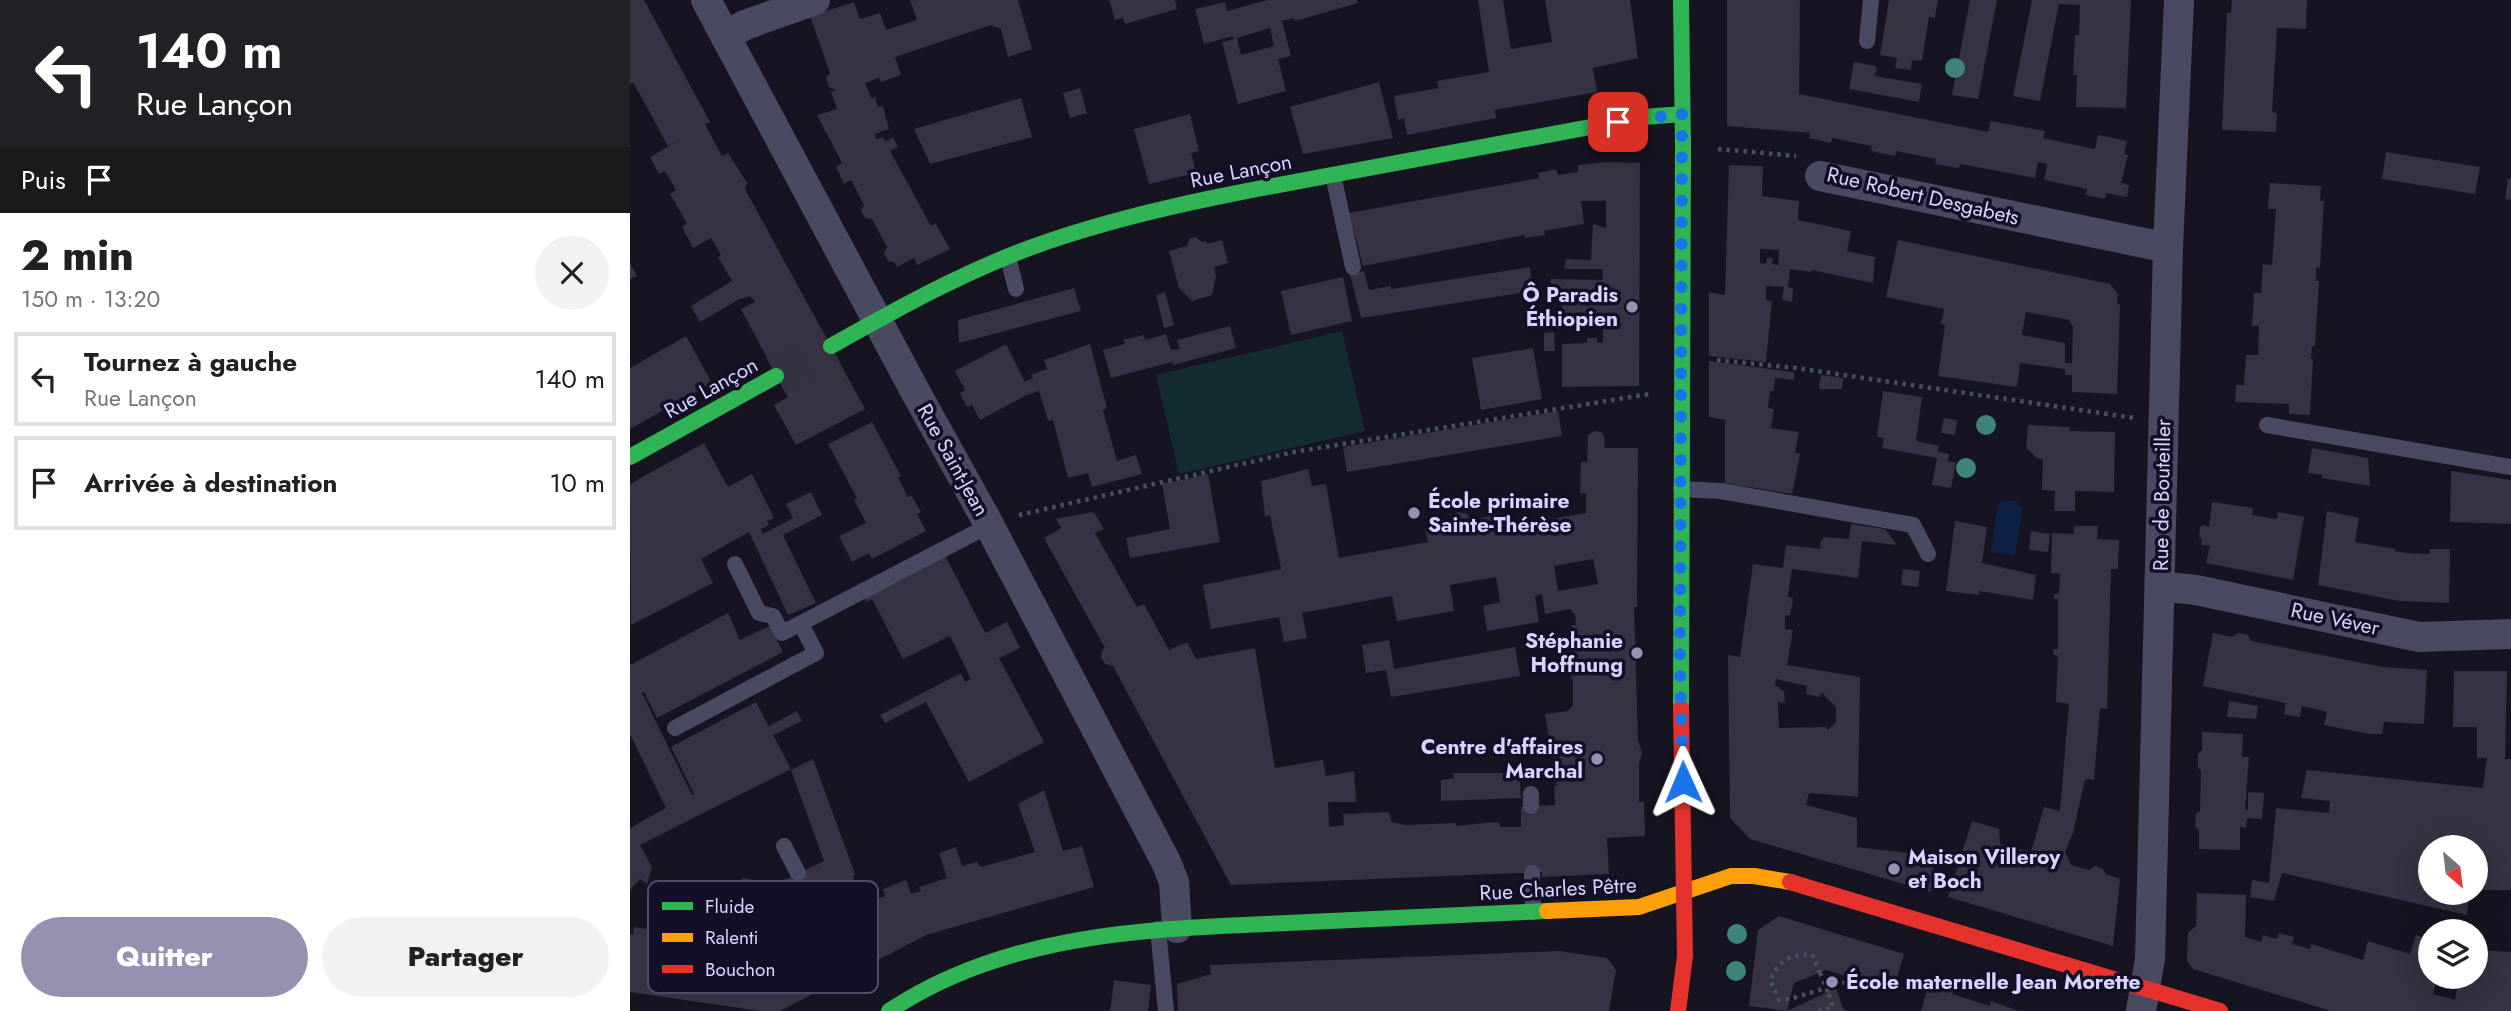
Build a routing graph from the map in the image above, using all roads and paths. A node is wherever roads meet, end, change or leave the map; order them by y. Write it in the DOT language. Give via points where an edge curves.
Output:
graph roads {
  1 [pos="706,0"];
  2 [pos="815,0"];
  3 [pos="1681,0"];
  4 [pos="1871,0"];
  5 [pos="2179,0"];
  6 [pos="725,36"];
  7 [pos="1867,41"];
  8 [pos="1682,114"];
  9 [pos="1683,145"];
  10 [pos="1333,174"];
  11 [pos="1820,176"];
  12 [pos="2168,248"];
  13 [pos="1008,256"];
  14 [pos="1353,267"];
  15 [pos="1016,289"];
  16 [pos="878,320"];
  17 [pos="831,346"];
  18 [pos="1682,355"];
  19 [pos="776,376"];
  20 [pos="1681,394"];
  21 [pos="2163,417"];
  22 [pos="2267,425"];
  23 [pos="630,457"];
  24 [pos="2511,467"];
  25 [pos="1681,489"];
  26 [pos="988,522"];
  27 [pos="1928,554"];
  28 [pos="735,564"];
  29 [pos="2160,586"];
  30 [pos="801,624"];
  31 [pos="2511,634"];
  32 [pos="675,728"];
  33 [pos="784,846"];
  34 [pos="797,873"];
  35 [pos="1532,873"];
  36 [pos="1685,893"];
  37 [pos="1533,913"];
  38 [pos="1168,928"];
  39 [pos="1846,982"];
  40 [pos="2143,1000"];
  41 [pos="889,1011"];
  42 [pos="1166,1011"];
  43 [pos="1678,1011"];
  44 [pos="1818,1011"];
  45 [pos="2220,1011"];
  1 -- 6 [label="street, Rue Saint-Jean"];
  2 -- 6 [label="street"];
  3 -- 8 [label="street"];
  4 -- 7 [label="lane"];
  5 -- 12 [label="street, Rue de Bouteiller"];
  6 -- 16 [label="street, Rue Saint-Jean"];
  8 -- 9 [label="street"];
  8 -- 10 [label="street, Rue Lançon"];
  9 -- 11 [label="path, Rue Robert Desgabets" via="1806,157"];
  9 -- 18 [label="street"];
  10 -- 13 [label="street, Rue Lançon" via="1187,202"];
  10 -- 14 [label="lane"];
  11 -- 12 [label="street, Rue Robert Desgabets"];
  12 -- 21 [label="street, Rue de Bouteiller"];
  13 -- 15 [label="lane"];
  13 -- 16 [label="street, Rue Lançon"];
  16 -- 17 [label="street, Rue Lançon"];
  16 -- 26 [label="street, Rue Saint-Jean"];
  18 -- 20 [label="street"];
  18 -- 21 [label="path" via="2134,418"];
  19 -- 23 [label="street, Rue Lançon"];
  20 -- 25 [label="street"];
  20 -- 26 [label="path" via="1641,394 1294,452"];
  21 -- 29 [label="street, Rue de Bouteiller"];
  22 -- 24 [label="lane"];
  25 -- 27 [label="lane" via="1721,491 1913,525"];
  25 -- 36 [label="street"];
  26 -- 30 [label="lane"];
  26 -- 38 [label="street, Rue Saint-Jean" via="1166,862 1174,882"];
  28 -- 30 [label="lane" via="759,613 773,616 782,633"];
  29 -- 31 [label="street, Rue Véver" via="2419,637"];
  29 -- 40 [label="street, Rue de Bouteiller" via="2150,959"];
  30 -- 32 [label="lane" via="816,653"];
  33 -- 34 [label="lane"];
  35 -- 37 [label="lane"];
  36 -- 37 [label="street, Rue Charles Pêtre" via="1639,907"];
  36 -- 40 [label="street, Rue Charles Pêtre" via="1742,875 1769,877"];
  36 -- 43 [label="street" via="1685,956"];
  37 -- 38 [label="street, Rue Charles Pêtre"];
  38 -- 41 [label="street, Rue Charles Pêtre" via="1083,937 1004,958 944,979"];
  38 -- 42 [label="lane"];
  39 -- 44 [label="path, bridge" via="1790,999 1779,1000 1770,980 1779,962 1812,954 1820,973 1828,992 1833,1007"];
  40 -- 45 [label="street, Rue Charles Pêtre"];
}
